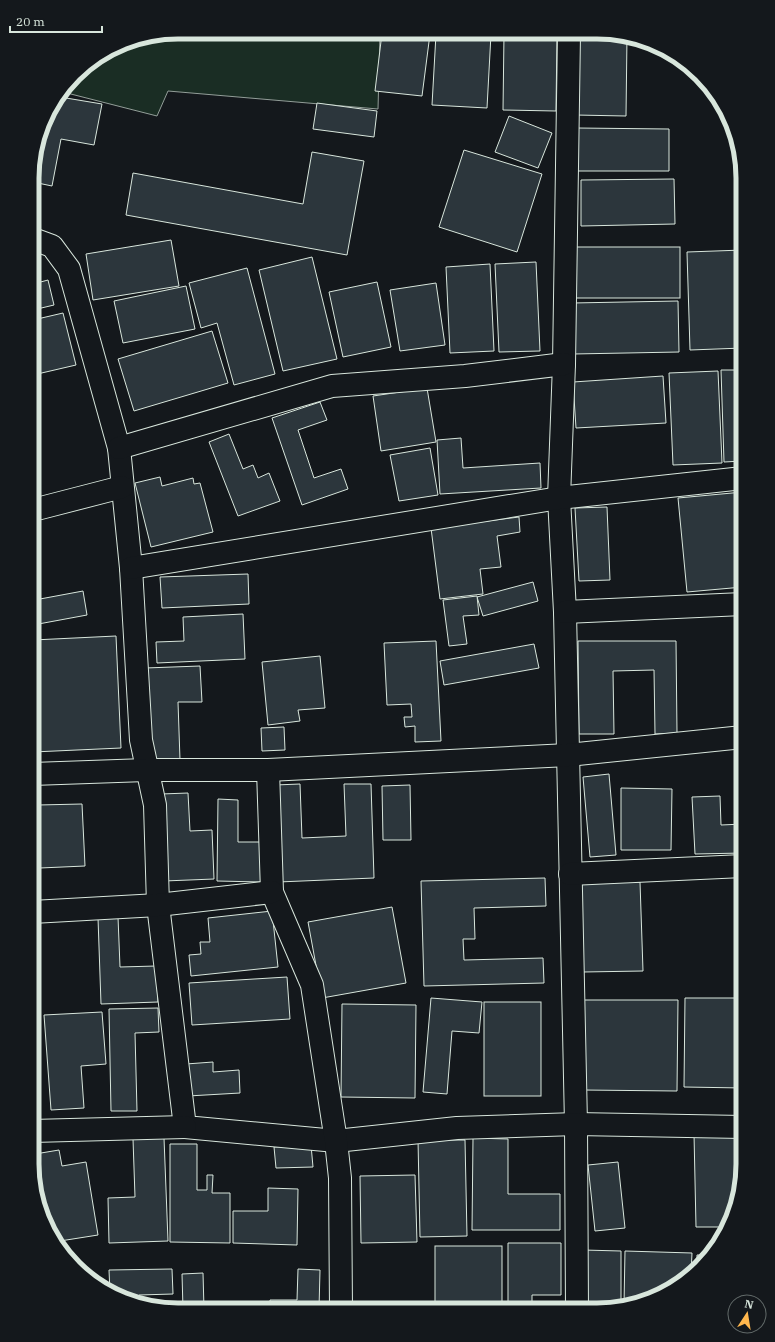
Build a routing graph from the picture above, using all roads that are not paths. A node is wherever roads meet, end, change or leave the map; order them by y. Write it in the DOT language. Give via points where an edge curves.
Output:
graph roads {
  1 [pos="569,39"];
  2 [pos="39,241"];
  3 [pos="564,364"];
  4 [pos="119,448"];
  5 [pos="736,479"];
  6 [pos="122,487"];
  7 [pos="559,498"];
  8 [pos="39,508"];
  9 [pos="131,568"];
  10 [pos="736,604"];
  11 [pos="565,612"];
  12 [pos="736,738"];
  13 [pos="568,755"];
  14 [pos="146,770"];
  15 [pos="268,770"];
  16 [pos="39,774"];
  17 [pos="736,866"];
  18 [pos="570,874"];
  19 [pos="272,892"];
  20 [pos="158,905"];
  21 [pos="39,912"];
  22 [pos="576,1124"];
  23 [pos="185,1127"];
  24 [pos="736,1127"];
  25 [pos="39,1131"];
  26 [pos="336,1140"];
  27 [pos="341,1303"];
  28 [pos="576,1303"];
  1 -- 3 [label="street"];
  2 -- 4 [label="street" via="52,246 69,269"];
  3 -- 4 [label="street" via="465,376 332,386"];
  3 -- 7 [label="street"];
  4 -- 6 [label="street"];
  5 -- 7 [label="street"];
  6 -- 8 [label="street"];
  6 -- 9 [label="street"];
  7 -- 9 [label="street"];
  7 -- 11 [label="street"];
  9 -- 14 [label="street" via="141,740"];
  10 -- 11 [label="street"];
  11 -- 13 [label="street"];
  12 -- 13 [label="street"];
  13 -- 15 [label="street"];
  13 -- 18 [label="street"];
  14 -- 15 [label="street"];
  14 -- 16 [label="street"];
  14 -- 20 [label="street" via="155,805"];
  15 -- 19 [label="street"];
  17 -- 18 [label="street"];
  18 -- 22 [label="street"];
  19 -- 20 [label="street"];
  19 -- 26 [label="street" via="312,985"];
  20 -- 21 [label="street"];
  20 -- 23 [label="street"];
  22 -- 24 [label="street"];
  22 -- 26 [label="street" via="457,1128"];
  22 -- 28 [label="street"];
  23 -- 25 [label="street"];
  23 -- 26 [label="street"];
  26 -- 27 [label="street" via="340,1178"];
}
